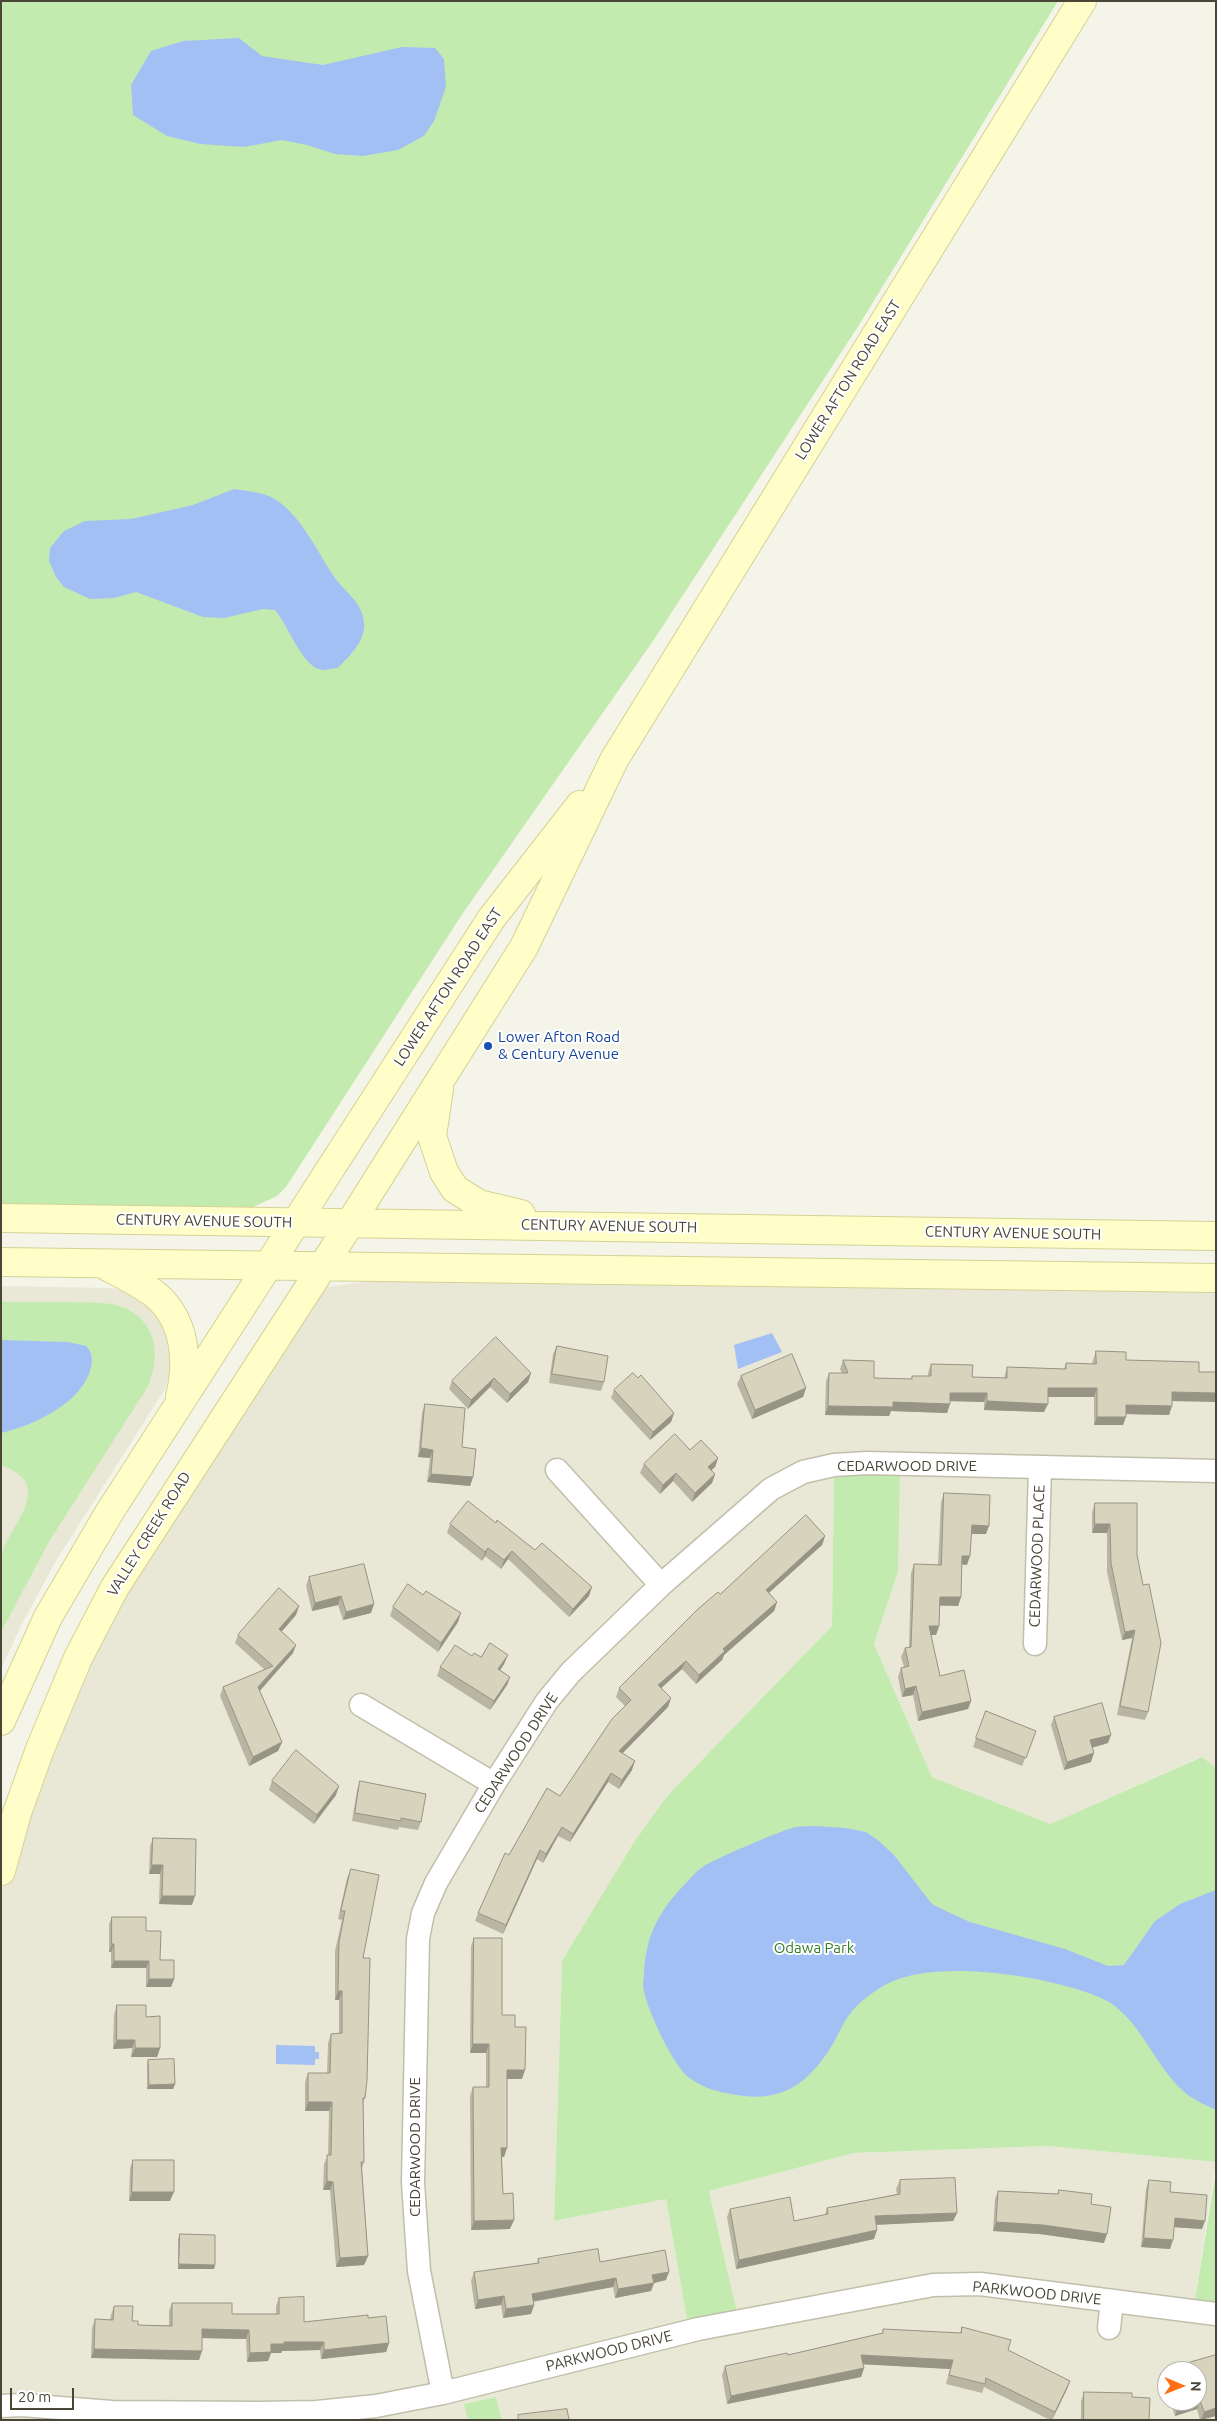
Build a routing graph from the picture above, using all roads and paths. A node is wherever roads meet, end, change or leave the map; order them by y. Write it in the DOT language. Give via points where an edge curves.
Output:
graph roads {
  1 [pos="1082,1"];
  2 [pos="614,760"];
  3 [pos="441,1078"];
  4 [pos="1,1218"];
  5 [pos="294,1223"];
  6 [pos="350,1223"];
  7 [pos="566,1226"];
  8 [pos="1216,1236"];
  9 [pos="1,1262"];
  10 [pos="100,1263"];
  11 [pos="267,1265"];
  12 [pos="323,1266"];
  13 [pos="1216,1278"];
  14 [pos="177,1406"];
  15 [pos="1040,1467"];
  16 [pos="557,1470"];
  17 [pos="1216,1471"];
  18 [pos="662,1585"];
  19 [pos="1035,1644"];
  20 [pos="361,1705"];
  21 [pos="1,1721"];
  22 [pos="494,1784"];
  23 [pos="1,1871"];
  24 [pos="1112,2301"];
  25 [pos="1216,2314"];
  26 [pos="1109,2328"];
  27 [pos="443,2394"];
  28 [pos="1,2406"];
  29 [pos="45,2413"];
  1 -- 2 [label="main road, LOWER AFTON ROAD EAST"];
  2 -- 3 [label="main road, LOWER AFTON ROAD EAST" via="524,947"];
  2 -- 5 [label="main road, LOWER AFTON ROAD EAST" via="492,919"];
  3 -- 6 [label="main road, LOWER AFTON ROAD EAST"];
  3 -- 7 [label="main road" via="432,1136 444,1172 455,1189 479,1204"];
  4 -- 5 [label="main road, CENTURY AVENUE SOUTH"];
  5 -- 6 [label="main road, CENTURY AVENUE SOUTH"];
  5 -- 11 [label="main road"];
  6 -- 7 [label="main road, CENTURY AVENUE SOUTH"];
  6 -- 12 [label="main road, VALLEY CREEK ROAD"];
  7 -- 8 [label="main road, CENTURY AVENUE SOUTH"];
  9 -- 10 [label="main road"];
  10 -- 11 [label="main road"];
  10 -- 14 [label="main road" via="157,1296 178,1324 184,1360"];
  11 -- 12 [label="main road"];
  11 -- 14 [label="main road"];
  12 -- 13 [label="main road"];
  12 -- 23 [label="main road, VALLEY CREEK ROAD" via="115,1587 78,1658 40,1749"];
  14 -- 21 [label="main road" via="59,1596 26,1661"];
  15 -- 17 [label="street, CEDARWOOD DRIVE"];
  15 -- 18 [label="street, CEDARWOOD DRIVE" via="867,1463 834,1465 803,1472 771,1489"];
  15 -- 19 [label="street, CEDARWOOD PLACE"];
  16 -- 18 [label="street"];
  18 -- 22 [label="street, CEDARWOOD DRIVE" via="571,1672 547,1701"];
  20 -- 22 [label="street"];
  22 -- 27 [label="street, CEDARWOOD DRIVE" via="436,1883 423,1913 418,1939 415,2223 419,2271"];
  24 -- 25 [label="street, PARKWOOD DRIVE"];
  24 -- 26 [label="street"];
  24 -- 27 [label="street, PARKWOOD DRIVE" via="980,2284 934,2285 698,2329"];
  27 -- 29 [label="street, PARKWOOD DRIVE" via="369,2407 290,2413"];
  28 -- 29 [label="street, PARKWOOD DRIVE"];
}
